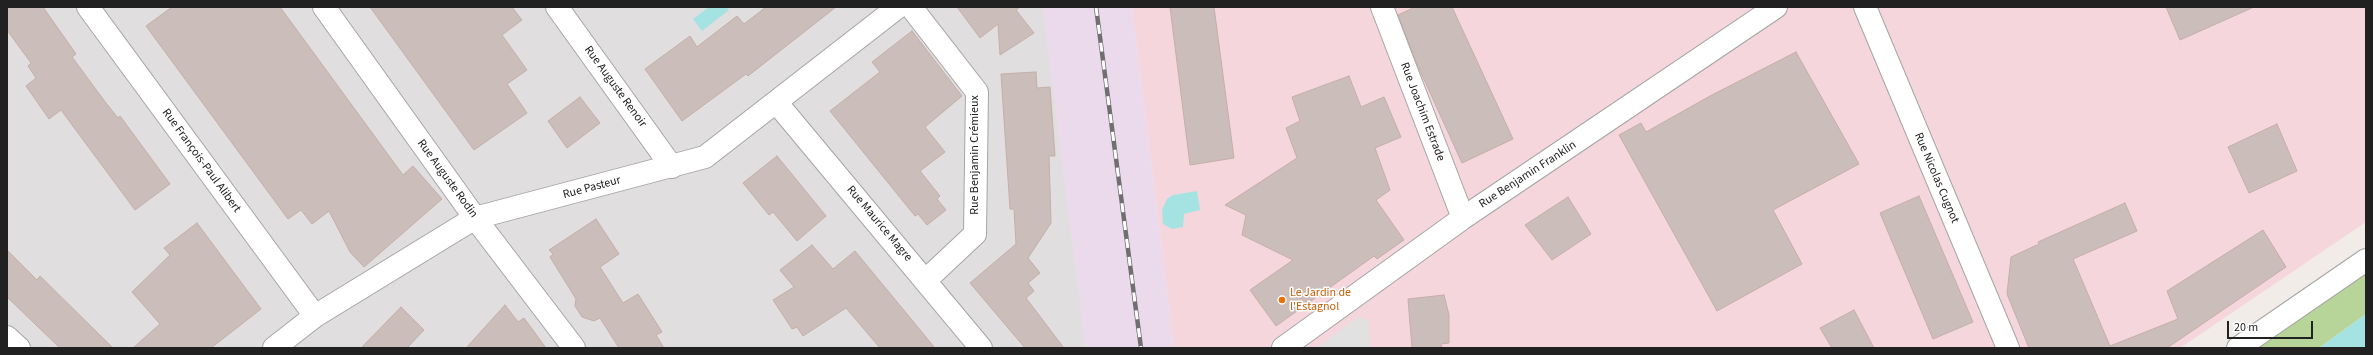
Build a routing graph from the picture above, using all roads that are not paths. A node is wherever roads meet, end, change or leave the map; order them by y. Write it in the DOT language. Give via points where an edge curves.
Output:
graph roads {
  1 [pos="88,7"];
  2 [pos="324,7"];
  3 [pos="557,7"];
  4 [pos="898,7"];
  5 [pos="911,7"];
  6 [pos="1382,7"];
  7 [pos="1776,7"];
  8 [pos="1865,7"];
  9 [pos="776,102"];
  10 [pos="672,167"];
  11 [pos="475,218"];
  12 [pos="1462,218"];
  13 [pos="2366,260"];
  14 [pos="926,280"];
  15 [pos="315,316"];
  16 [pos="7,337"];
  17 [pos="18,348"];
  18 [pos="274,348"];
  19 [pos="574,348"];
  20 [pos="982,348"];
  21 [pos="1283,348"];
  22 [pos="2008,348"];
  23 [pos="2238,348"];
  1 -- 15 [label="street, Rue François-Paul Alibert"];
  2 -- 11 [label="street, Rue Auguste Rodin"];
  3 -- 10 [label="street, Rue Auguste Renoir"];
  4 -- 9 [label="street, Rue Pasteur"];
  5 -- 14 [label="street, Rue Benjamin Crémieux" via="976,92 975,234"];
  6 -- 12 [label="street, Rue Joachim Estrade"];
  7 -- 12 [label="street, Rue Benjamin Franklin"];
  8 -- 22 [label="street, Rue Nicolas Cugnot"];
  9 -- 10 [label="street, Rue Pasteur" via="705,157"];
  9 -- 14 [label="street, Rue Maurice Magre"];
  10 -- 11 [label="street, Rue Pasteur"];
  11 -- 15 [label="street, Rue Pasteur"];
  11 -- 19 [label="street, Rue Auguste Rodin"];
  12 -- 21 [label="street, Rue Benjamin Franklin"];
  13 -- 23 [label="street"];
  14 -- 20 [label="street, Rue Maurice Magre"];
  15 -- 18 [label="street, Rue Pasteur"];
  16 -- 17 [label="street"];
}
